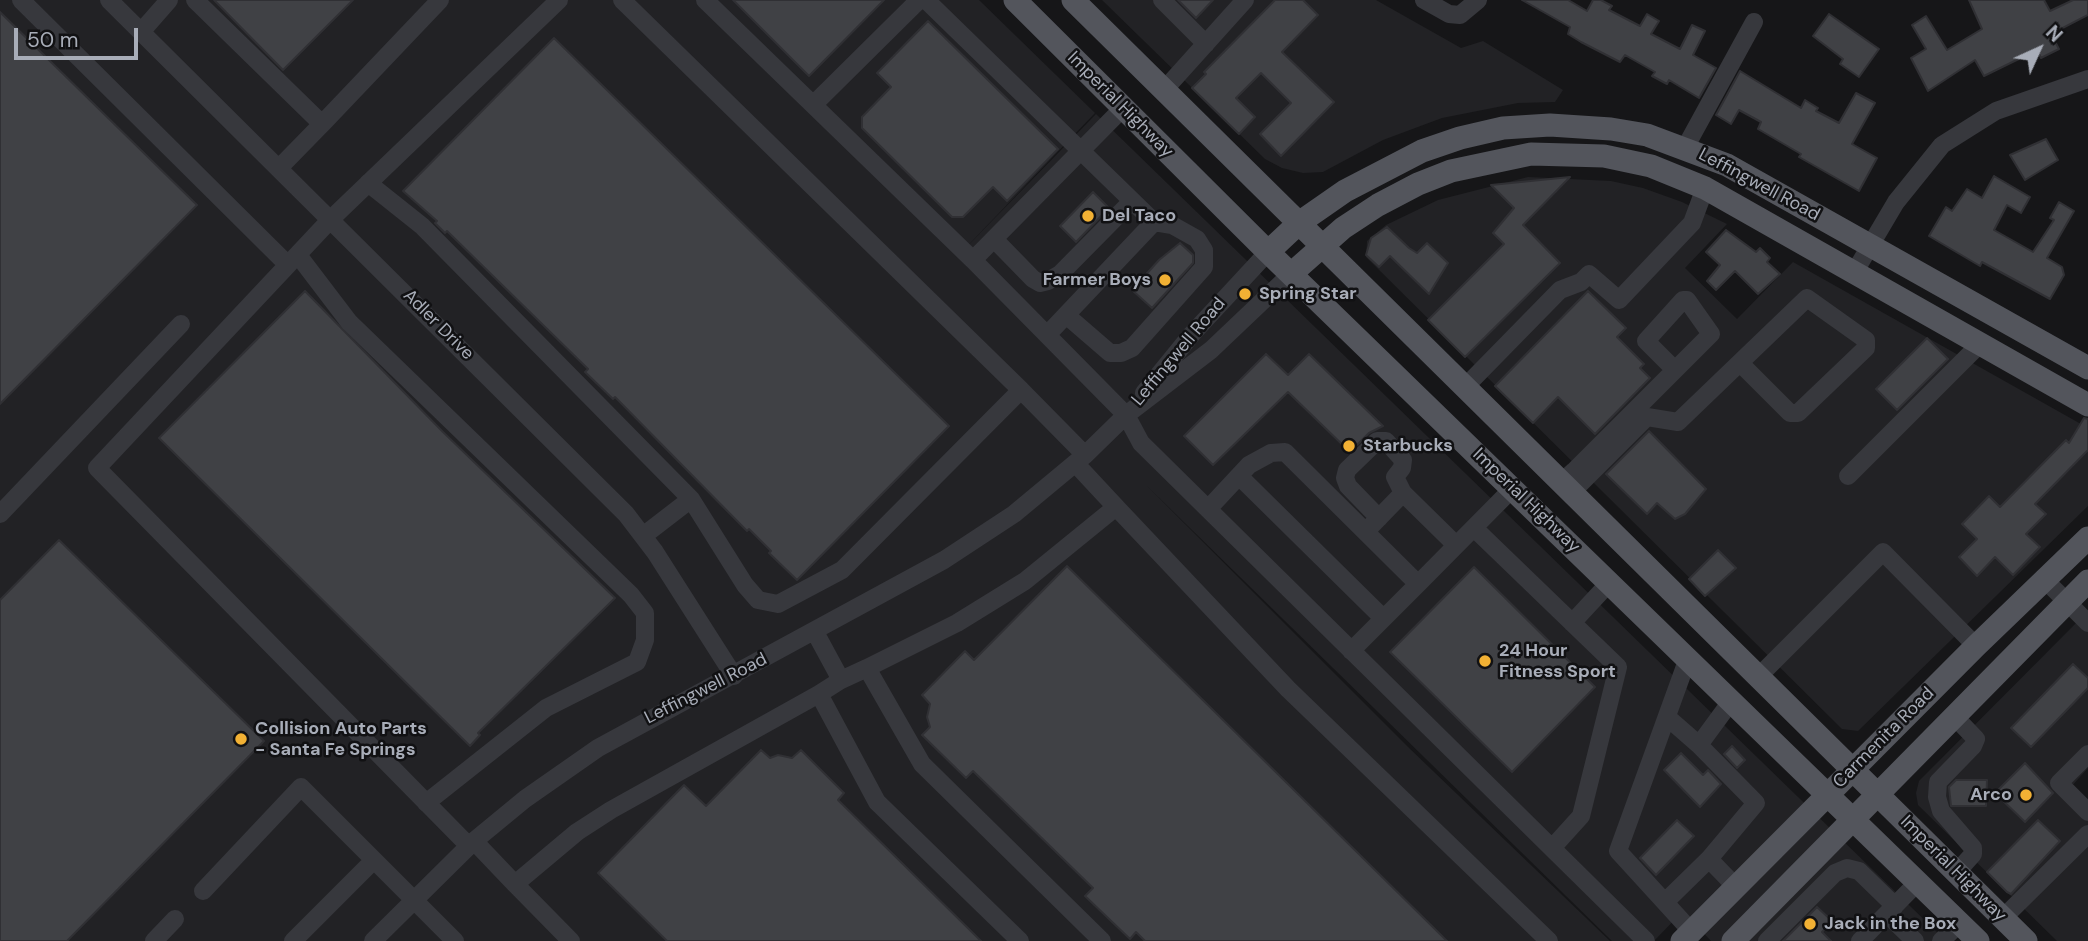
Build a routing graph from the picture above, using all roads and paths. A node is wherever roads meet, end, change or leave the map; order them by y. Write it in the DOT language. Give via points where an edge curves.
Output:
graph roads {
  1 [pos="21,0"];
  2 [pos="109,0"];
  3 [pos="169,0"];
  4 [pos="195,0"];
  5 [pos="440,0"];
  6 [pos="559,0"];
  7 [pos="622,0"];
  8 [pos="705,0"];
  9 [pos="919,0"];
  10 [pos="926,0"];
  11 [pos="1014,0"];
  12 [pos="1073,0"];
  13 [pos="1162,0"];
  14 [pos="1245,0"];
  15 [pos="1424,0"];
  16 [pos="1478,0"];
  17 [pos="1754,22"];
  18 [pos="141,32"];
  19 [pos="1206,44"];
  20 [pos="2088,79"];
  21 [pos="1164,90"];
  22 [pos="813,105"];
  23 [pos="1123,108"];
  24 [pos="322,124"];
  25 [pos="1685,148"];
  26 [pos="1080,151"];
  27 [pos="279,168"];
  28 [pos="368,183"];
  29 [pos="1705,188"];
  30 [pos="1132,201"];
  31 [pos="331,219"];
  32 [pos="1154,222"];
  33 [pos="1299,223"];
  34 [pos="994,239"];
  35 [pos="1870,245"];
  36 [pos="1322,246"];
  37 [pos="1268,252"];
  38 [pos="293,260"];
  39 [pos="973,260"];
  40 [pos="1854,273"];
  41 [pos="1291,274"];
  42 [pos="1066,315"];
  43 [pos="181,324"];
  44 [pos="1047,335"];
  45 [pos="1980,344"];
  46 [pos="1740,363"];
  47 [pos="2088,368"];
  48 [pos="1675,370"];
  49 [pos="1465,387"];
  50 [pos="1021,390"];
  51 [pos="2088,405"];
  52 [pos="1126,415"];
  53 [pos="1080,459"];
  54 [pos="1239,476"];
  55 [pos="1847,476"];
  56 [pos="1567,487"];
  57 [pos="1513,488"];
  58 [pos="1403,493"];
  59 [pos="691,499"];
  60 [pos="1116,507"];
  61 [pos="1208,509"];
  62 [pos="0,513"];
  63 [pos="1379,518"];
  64 [pos="1474,528"];
  65 [pos="1366,532"];
  66 [pos="643,536"];
  67 [pos="2088,538"];
  68 [pos="1456,545"];
  69 [pos="2044,579"];
  70 [pos="2088,581"];
  71 [pos="1610,582"];
  72 [pos="1419,584"];
  73 [pos="2066,602"];
  74 [pos="1383,618"];
  75 [pos="1572,623"];
  76 [pos="2088,623"];
  77 [pos="815,632"];
  78 [pos="1976,646"];
  79 [pos="1351,651"];
  80 [pos="1688,658"];
  81 [pos="867,668"];
  82 [pos="734,676"];
  83 [pos="1759,676"];
  84 [pos="841,680"];
  85 [pos="819,694"];
  86 [pos="1732,701"];
  87 [pos="1954,716"];
  88 [pos="1667,717"];
  89 [pos="1699,745"];
  90 [pos="2088,754"];
  91 [pos="1853,769"];
  92 [pos="1829,793"];
  93 [pos="1878,794"];
  94 [pos="426,803"];
  95 [pos="2088,813"];
  96 [pos="1854,818"];
  97 [pos="2088,834"];
  98 [pos="471,844"];
  99 [pos="1552,848"];
  100 [pos="1709,859"];
  101 [pos="374,860"];
  102 [pos="1957,872"];
  103 [pos="1919,882"];
  104 [pos="515,884"];
  105 [pos="1736,887"];
  106 [pos="203,891"];
  107 [pos="414,900"];
  108 [pos="1665,902"];
  109 [pos="1891,910"];
  110 [pos="2003,918"];
  111 [pos="175,919"];
  112 [pos="1960,923"];
  113 [pos="1687,936"];
  114 [pos="1093,938"];
  115 [pos="1738,939"];
  116 [pos="154,941"];
  117 [pos="293,941"];
  118 [pos="373,941"];
  119 [pos="454,941"];
  120 [pos="571,941"];
  121 [pos="1020,941"];
  122 [pos="1549,941"];
  123 [pos="1646,941"];
  124 [pos="1767,941"];
  125 [pos="1860,941"];
  126 [pos="1914,941"];
  127 [pos="1941,941"];
  128 [pos="1978,941"];
  129 [pos="2026,941"];
  1 -- 38 [label="street"];
  2 -- 18 [label="street, Adler Drive"];
  3 -- 18 [label="street"];
  4 -- 24 [label="street"];
  5 -- 24 [label="street"];
  6 -- 28 [label="street"];
  7 -- 50 [label="street"];
  8 -- 22 [label="street"];
  9 -- 22 [label="street"];
  10 -- 26 [label="street"];
  11 -- 23 [label="main road, Imperial Highway"];
  12 -- 21 [label="main road, Imperial Highway"];
  13 -- 19 [label="street"];
  14 -- 19 [label="street"];
  15 -- 16 [label="street" via="1449,14 1469,10"];
  17 -- 25 [label="street"];
  18 -- 27 [label="street, Adler Drive"];
  19 -- 21 [label="street"];
  20 -- 35 [label="street" via="1996,111 1942,145 1896,202"];
  21 -- 33 [label="main road, Imperial Highway"];
  22 -- 39 [label="street"];
  23 -- 26 [label="street"];
  23 -- 37 [label="main road, Imperial Highway"];
  24 -- 27 [label="street"];
  25 -- 33 [label="main road, Leffingwell Road" via="1647,135 1584,126 1531,126 1474,134 1405,158"];
  25 -- 35 [label="main road, Leffingwell Road" via="1727,165"];
  26 -- 30 [label="street"];
  26 -- 34 [label="street"];
  27 -- 31 [label="street, Adler Drive"];
  28 -- 31 [label="street"];
  28 -- 59 [label="street" via="422,226"];
  29 -- 36 [label="main road, Leffingwell Road" via="1651,166 1604,156 1511,157 1418,184 1343,228"];
  29 -- 40 [label="main road, Leffingwell Road"];
  29 -- 49 [label="street" via="1692,223 1619,300 1589,274 1560,290"];
  30 -- 32 [label="street"];
  30 -- 34 [label="street" via="1048,281 1033,279"];
  31 -- 38 [label="street"];
  31 -- 66 [label="street, Adler Drive" via="575,460"];
  32 -- 42 [label="street"];
  32 -- 42 [label="street" via="1172,225 1197,239 1204,250 1204,267 1132,348 1110,353"];
  33 -- 36 [label="main road, Imperial Highway"];
  33 -- 37 [label="main road, Leffingwell Road"];
  34 -- 39 [label="street"];
  35 -- 40 [label="street"];
  35 -- 47 [label="main road, Leffingwell Road"];
  36 -- 41 [label="main road, Leffingwell Road"];
  36 -- 49 [label="main road, Imperial Highway"];
  37 -- 41 [label="main road, Imperial Highway"];
  37 -- 52 [label="street, Leffingwell Road"];
  38 -- 94 [label="street" via="97,468"];
  38 -- 94 [label="street" via="349,322 645,612 645,640 637,662 546,708"];
  39 -- 44 [label="street"];
  40 -- 45 [label="main road, Leffingwell Road"];
  41 -- 52 [label="street, Leffingwell Road" via="1211,350"];
  41 -- 57 [label="main road, Imperial Highway"];
  42 -- 44 [label="street"];
  43 -- 62 [label="street"];
  44 -- 52 [label="street"];
  45 -- 51 [label="main road, Leffingwell Road"];
  45 -- 55 [label="street"];
  46 -- 46 [label="street" via="1790,413 1798,413 1866,348 1866,340 1807,298"];
  46 -- 56 [label="street" via="1678,422 1647,417"];
  48 -- 56 [label="street"];
  49 -- 56 [label="main road, Imperial Highway"];
  50 -- 53 [label="street"];
  50 -- 59 [label="street" via="842,570 778,604 758,600 745,585"];
  52 -- 53 [label="street, Leffingwell Road"];
  52 -- 61 [label="street" via="1141,443"];
  53 -- 60 [label="street"];
  53 -- 77 [label="street, Leffingwell Road" via="992,529"];
  54 -- 61 [label="street"];
  54 -- 65 [label="street" via="1271,453 1285,452"];
  54 -- 74 [label="street"];
  56 -- 83 [label="main road, Imperial Highway"];
  57 -- 64 [label="street"];
  57 -- 71 [label="main road, Imperial Highway"];
  58 -- 63 [label="street"];
  58 -- 63 [label="street" via="1395,477 1403,460 1386,441 1377,441 1347,470 1345,478"];
  58 -- 68 [label="street"];
  59 -- 66 [label="street"];
  60 -- 81 [label="street" via="1026,581 957,623"];
  60 -- 122 [label="street" via="1288,690"];
  61 -- 79 [label="street"];
  63 -- 65 [label="street"];
  64 -- 68 [label="street"];
  64 -- 75 [label="street"];
  65 -- 72 [label="street"];
  66 -- 82 [label="street, Adler Drive"];
  67 -- 69 [label="main road, Carmenita Road"];
  68 -- 72 [label="street"];
  69 -- 73 [label="street"];
  69 -- 78 [label="main road, Carmenita Road"];
  70 -- 73 [label="main road, Carmenita Road"];
  71 -- 75 [label="street"];
  71 -- 80 [label="main road, Imperial Highway"];
  72 -- 74 [label="street"];
  73 -- 76 [label="street"];
  73 -- 87 [label="main road, Carmenita Road"];
  74 -- 79 [label="street"];
  75 -- 99 [label="street" via="1618,667 1581,816"];
  77 -- 82 [label="street, Leffingwell Road"];
  77 -- 84 [label="street"];
  78 -- 83 [label="street" via="1883,552"];
  78 -- 91 [label="main road, Carmenita Road"];
  79 -- 99 [label="street"];
  80 -- 86 [label="main road, Imperial Highway"];
  80 -- 88 [label="street"];
  81 -- 84 [label="street"];
  81 -- 114 [label="street" via="922,764"];
  82 -- 98 [label="street, Leffingwell Road" via="598,748"];
  83 -- 91 [label="main road, Imperial Highway"];
  84 -- 85 [label="street"];
  85 -- 104 [label="street" via="611,810"];
  85 -- 121 [label="street" via="877,802"];
  86 -- 89 [label="street"];
  86 -- 92 [label="main road, Imperial Highway"];
  87 -- 93 [label="main road, Carmenita Road"];
  87 -- 102 [label="street" via="1976,739 1938,782 1941,811 1973,848"];
  88 -- 89 [label="street"];
  88 -- 108 [label="street" via="1618,851"];
  89 -- 100 [label="street" via="1756,803"];
  90 -- 95 [label="street" via="2059,783"];
  91 -- 92 [label="main road, Carmenita Road"];
  91 -- 93 [label="main road, Imperial Highway"];
  92 -- 96 [label="main road, Imperial Highway"];
  92 -- 105 [label="main road, Carmenita Road"];
  93 -- 96 [label="main road, Carmenita Road"];
  93 -- 102 [label="main road, Imperial Highway"];
  94 -- 98 [label="street"];
  96 -- 103 [label="main road, Imperial Highway"];
  96 -- 115 [label="main road, Carmenita Road"];
  97 -- 110 [label="street"];
  98 -- 104 [label="street"];
  98 -- 107 [label="street, Leffingwell Road"];
  99 -- 123 [label="street"];
  100 -- 105 [label="street"];
  100 -- 108 [label="street"];
  101 -- 106 [label="street" via="301,788"];
  101 -- 107 [label="street"];
  101 -- 117 [label="street"];
  102 -- 110 [label="main road, Imperial Highway"];
  103 -- 109 [label="street"];
  103 -- 112 [label="main road, Imperial Highway"];
  104 -- 120 [label="street"];
  105 -- 113 [label="main road, Carmenita Road"];
  107 -- 118 [label="street, Leffingwell Road"];
  107 -- 119 [label="street"];
  108 -- 113 [label="street"];
  109 -- 124 [label="street" via="1859,871 1847,868 1835,873"];
  109 -- 125 [label="street"];
  109 -- 126 [label="street"];
  110 -- 129 [label="main road, Imperial Highway"];
  111 -- 116 [label="street"];
  112 -- 127 [label="street"];
  112 -- 128 [label="main road, Imperial Highway"];
}
